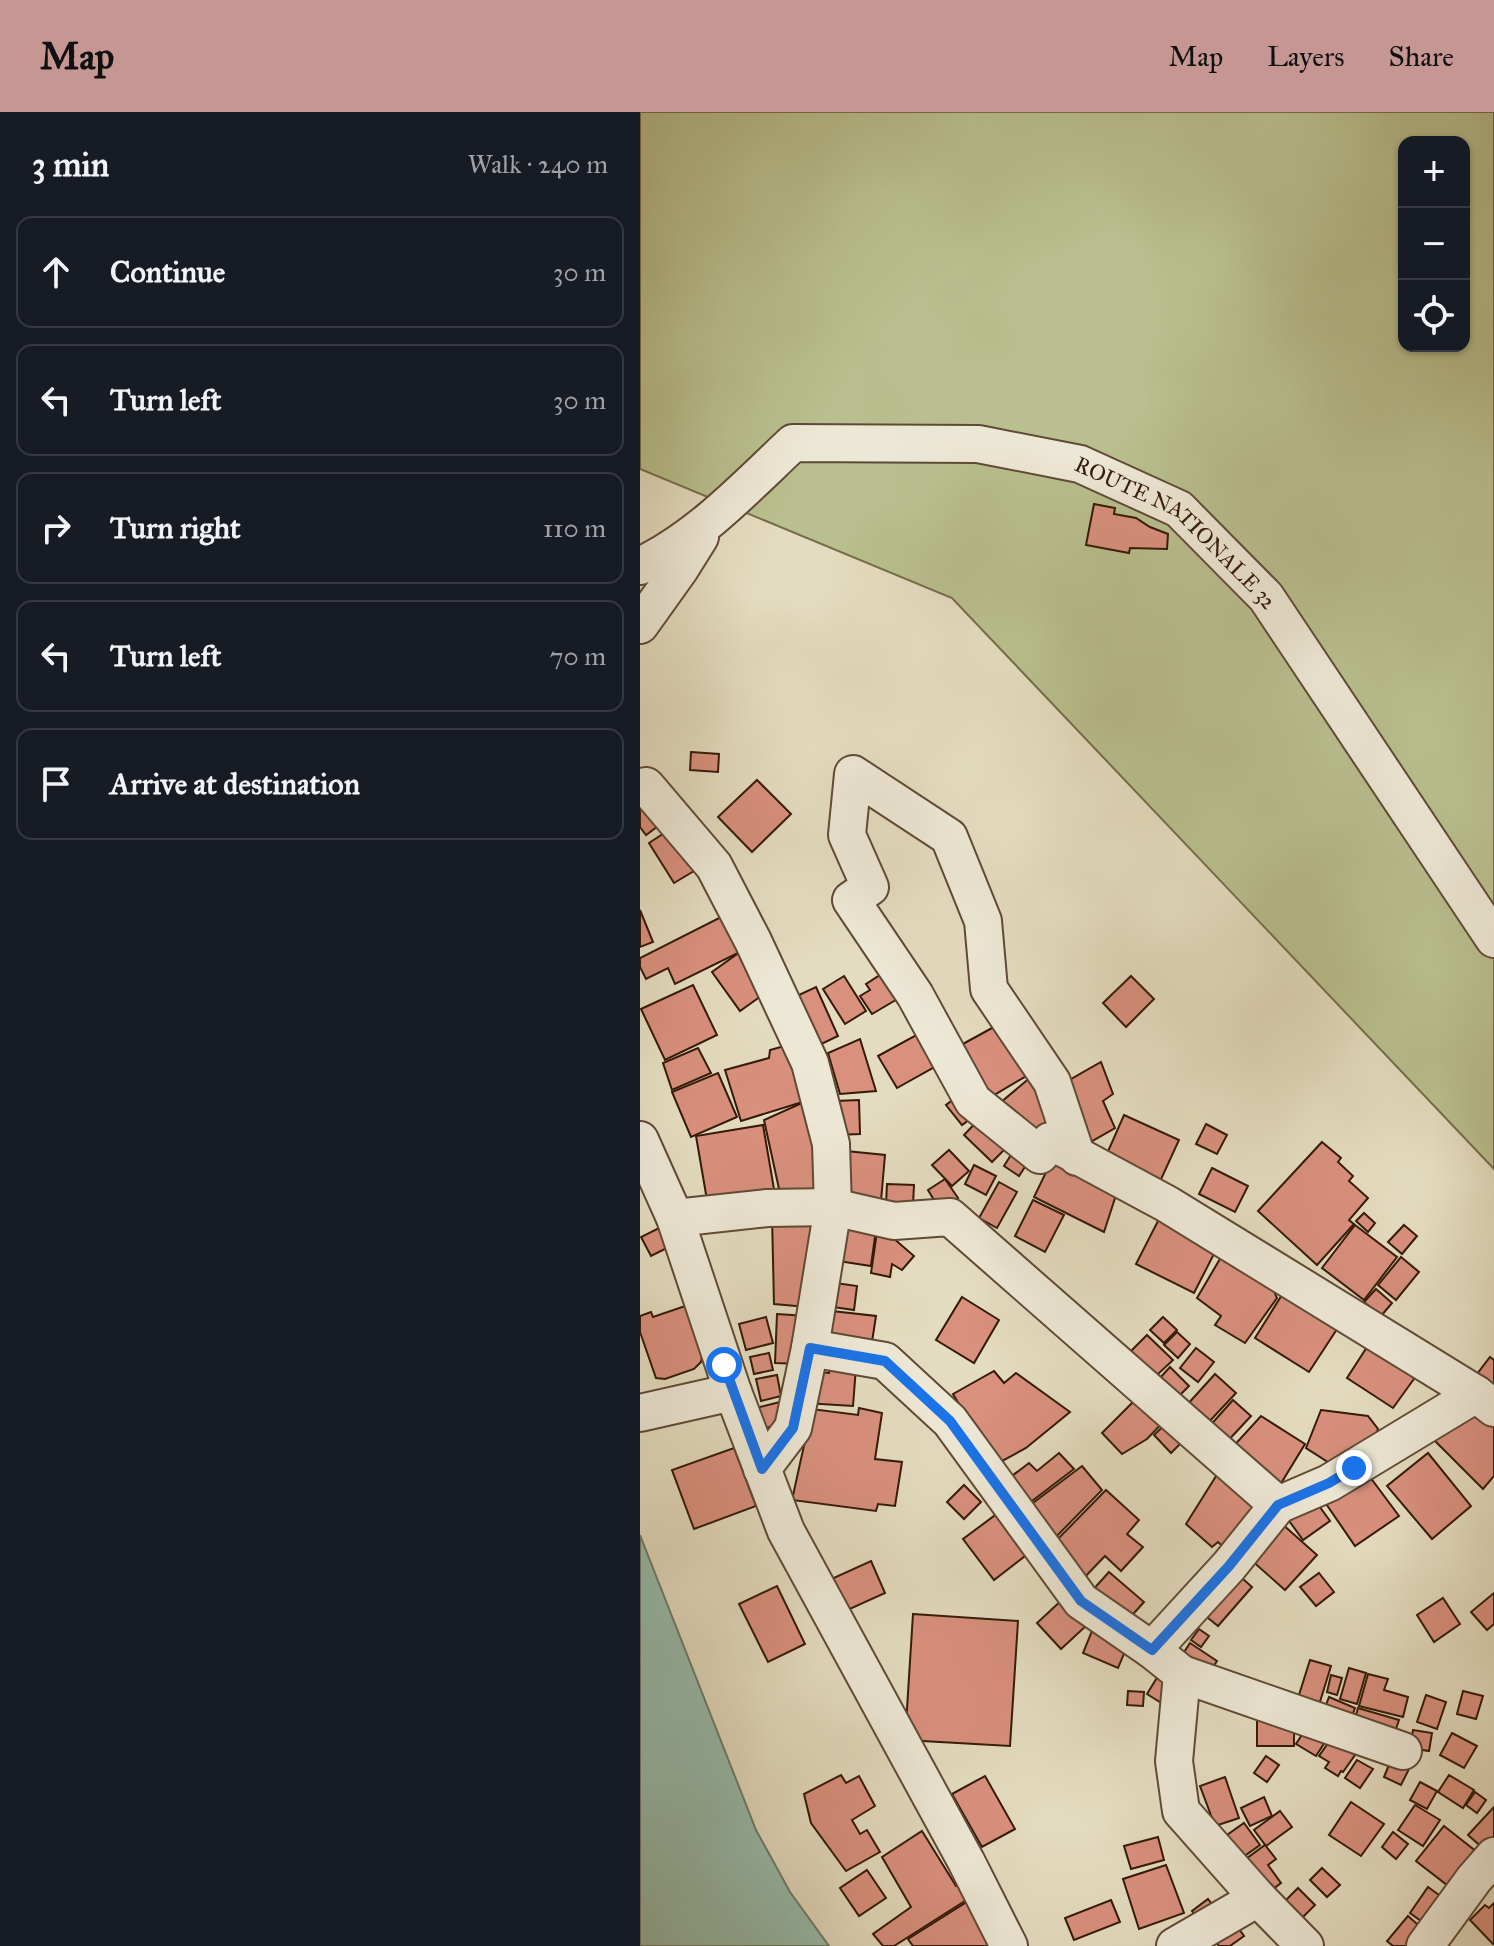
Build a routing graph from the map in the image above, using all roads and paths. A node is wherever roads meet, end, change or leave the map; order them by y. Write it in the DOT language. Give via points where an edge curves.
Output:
graph roads {
  1 [pos="710,522"];
  2 [pos="640,566"];
  3 [pos="640,625"];
  4 [pos="646,786"];
  5 [pos="1494,939"];
  6 [pos="640,1140"];
  7 [pos="1077,1157"];
  8 [pos="833,1207"];
  9 [pos="675,1218"];
  10 [pos="810,1348"];
  11 [pos="733,1392"];
  12 [pos="1485,1401"];
  13 [pos="640,1413"];
  14 [pos="762,1469"];
  15 [pos="1278,1505"];
  16 [pos="1152,1650"];
  17 [pos="1182,1674"];
  18 [pos="1403,1751"];
  19 [pos="1494,1856"];
  20 [pos="1258,1898"];
  21 [pos="1009,1946"];
  22 [pos="1175,1946"];
  23 [pos="1305,1946"];
  24 [pos="1425,1946"];
  1 -- 2 [label="street, ROUTE NATIONALE 32"];
  1 -- 3 [label="street, ROUTE NATIONALE 32"];
  1 -- 5 [label="street, ROUTE NATIONALE 32" via="793,443 978,444 1080,464 1179,509 1266,597"];
  4 -- 8 [label="street" via="714,866 810,1063 831,1144"];
  6 -- 9 [label="street"];
  7 -- 7 [label="street" via="1050,1141 1040,1155 973,1101 915,995 851,900 870,887 847,835 853,774 949,837 983,921 989,989 1052,1082"];
  7 -- 12 [label="street" via="1167,1204"];
  8 -- 9 [label="street"];
  8 -- 10 [label="street"];
  8 -- 15 [label="street" via="894,1221 950,1217"];
  9 -- 11 [label="street"];
  10 -- 14 [label="street" via="793,1428"];
  10 -- 16 [label="street" via="885,1361 950,1421 1081,1601"];
  11 -- 13 [label="street"];
  11 -- 14 [label="street"];
  12 -- 15 [label="street"];
  14 -- 21 [label="street" via="786,1531"];
  15 -- 16 [label="street"];
  16 -- 17 [label="street"];
  17 -- 18 [label="street"];
  17 -- 20 [label="street" via="1174,1761 1181,1811"];
  19 -- 24 [label="street"];
  20 -- 22 [label="street"];
  20 -- 23 [label="street"];
}
